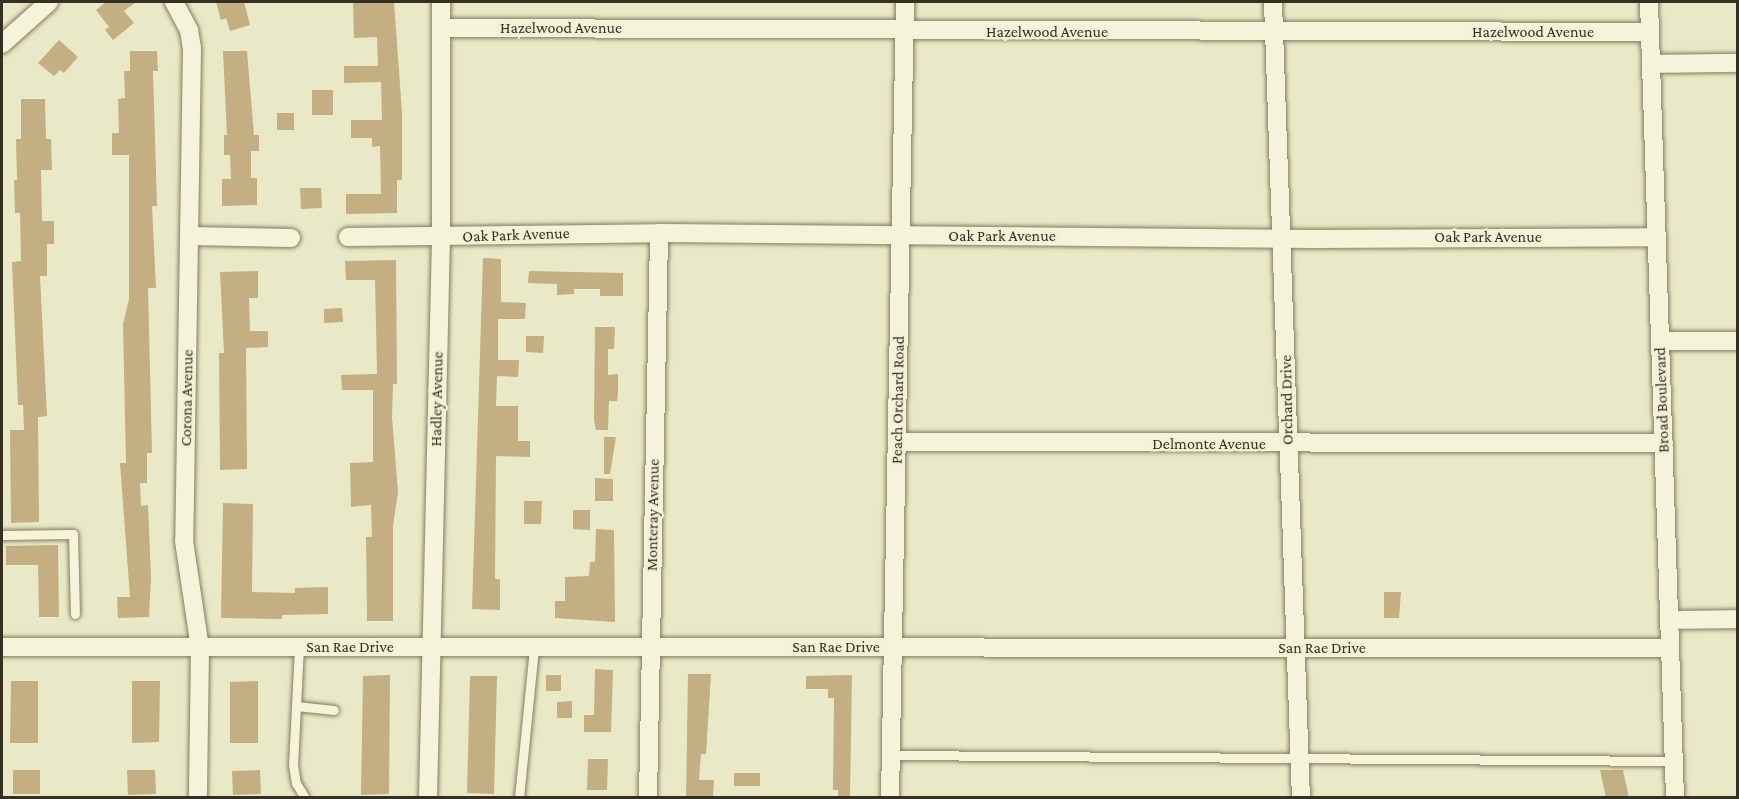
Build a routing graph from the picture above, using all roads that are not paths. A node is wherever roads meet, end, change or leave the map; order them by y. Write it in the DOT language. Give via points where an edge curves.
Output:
graph roads {
  1 [pos="49,2"];
  2 [pos="174,2"];
  3 [pos="441,2"];
  4 [pos="905,2"];
  5 [pos="1273,2"];
  6 [pos="1649,2"];
  7 [pos="443,28"];
  8 [pos="904,31"];
  9 [pos="1274,31"];
  10 [pos="1650,32"];
  11 [pos="2,44"];
  12 [pos="1737,63"];
  13 [pos="1651,64"];
  14 [pos="659,232"];
  15 [pos="902,233"];
  16 [pos="190,236"];
  17 [pos="348,237"];
  18 [pos="441,237"];
  19 [pos="1656,237"];
  20 [pos="291,238"];
  21 [pos="1283,238"];
  22 [pos="1660,341"];
  23 [pos="1737,341"];
  24 [pos="897,441"];
  25 [pos="1664,443"];
  26 [pos="1288,445"];
  27 [pos="2,536"];
  28 [pos="75,614"];
  29 [pos="1737,619"];
  30 [pos="1670,620"];
  31 [pos="2,647"];
  32 [pos="299,647"];
  33 [pos="431,647"];
  34 [pos="534,647"];
  35 [pos="651,647"];
  36 [pos="894,647"];
  37 [pos="200,648"];
  38 [pos="1298,648"];
  39 [pos="1670,648"];
  40 [pos="296,706"];
  41 [pos="334,710"];
  42 [pos="892,755"];
  43 [pos="1300,758"];
  44 [pos="1674,760"];
  45 [pos="198,798"];
  46 [pos="305,798"];
  47 [pos="428,798"];
  48 [pos="519,798"];
  49 [pos="648,798"];
  50 [pos="890,798"];
  51 [pos="1301,798"];
  52 [pos="1675,798"];
  1 -- 11 [label="street"];
  2 -- 16 [label="street, Corona Avenue" via="189,30 192,48"];
  3 -- 7 [label="street, Hadley Avenue"];
  4 -- 8 [label="street, Peach Orchard Road"];
  5 -- 9 [label="street, Orchard Drive"];
  6 -- 10 [label="street, Broad Boulevard"];
  7 -- 8 [label="street, Hazelwood Avenue"];
  7 -- 18 [label="street, Hadley Avenue"];
  8 -- 9 [label="street, Hazelwood Avenue"];
  8 -- 15 [label="street, Peach Orchard Road"];
  9 -- 10 [label="street, Hazelwood Avenue"];
  9 -- 21 [label="street, Orchard Drive"];
  10 -- 13 [label="street, Broad Boulevard"];
  12 -- 13 [label="street"];
  13 -- 19 [label="street, Broad Boulevard"];
  14 -- 15 [label="street, Oak Park Avenue"];
  14 -- 18 [label="street, Oak Park Avenue"];
  14 -- 35 [label="street, Monteray Avenue"];
  15 -- 21 [label="street, Oak Park Avenue"];
  15 -- 24 [label="street, Peach Orchard Road"];
  16 -- 20 [label="street"];
  16 -- 37 [label="street, Corona Avenue" via="184,541"];
  17 -- 18 [label="street, Oak Park Avenue"];
  18 -- 33 [label="street, Hadley Avenue"];
  19 -- 21 [label="street, Oak Park Avenue"];
  19 -- 22 [label="street, Broad Boulevard"];
  21 -- 26 [label="street, Orchard Drive"];
  22 -- 23 [label="street"];
  22 -- 25 [label="street, Broad Boulevard"];
  24 -- 26 [label="street, Delmonte Avenue"];
  24 -- 36 [label="street, Peach Orchard Road"];
  25 -- 26 [label="street, Delmonte Avenue"];
  25 -- 30 [label="street, Broad Boulevard"];
  26 -- 38 [label="street, Orchard Drive"];
  27 -- 28 [label="lane" via="73,534"];
  29 -- 30 [label="street"];
  30 -- 39 [label="street, Broad Boulevard"];
  31 -- 37 [label="street, San Rae Drive"];
  32 -- 33 [label="street, San Rae Drive"];
  32 -- 37 [label="street, San Rae Drive"];
  32 -- 40 [label="lane"];
  33 -- 34 [label="street, San Rae Drive"];
  33 -- 47 [label="street, Hadley Avenue"];
  34 -- 35 [label="street, San Rae Drive"];
  34 -- 48 [label="lane"];
  35 -- 36 [label="street, San Rae Drive"];
  35 -- 49 [label="street, Monteray Avenue"];
  36 -- 38 [label="street, San Rae Drive"];
  36 -- 42 [label="street, Peach Orchard Road"];
  37 -- 45 [label="street, Corona Avenue"];
  38 -- 39 [label="street, San Rae Drive"];
  38 -- 43 [label="street, Orchard Drive"];
  39 -- 44 [label="street, Broad Boulevard"];
  40 -- 41 [label="lane"];
  40 -- 46 [label="lane" via="293,765 296,783"];
  42 -- 43 [label="lane"];
  42 -- 50 [label="street, Peach Orchard Road"];
  43 -- 44 [label="lane"];
  43 -- 51 [label="street, Orchard Drive"];
  44 -- 52 [label="street, Broad Boulevard"];
}
